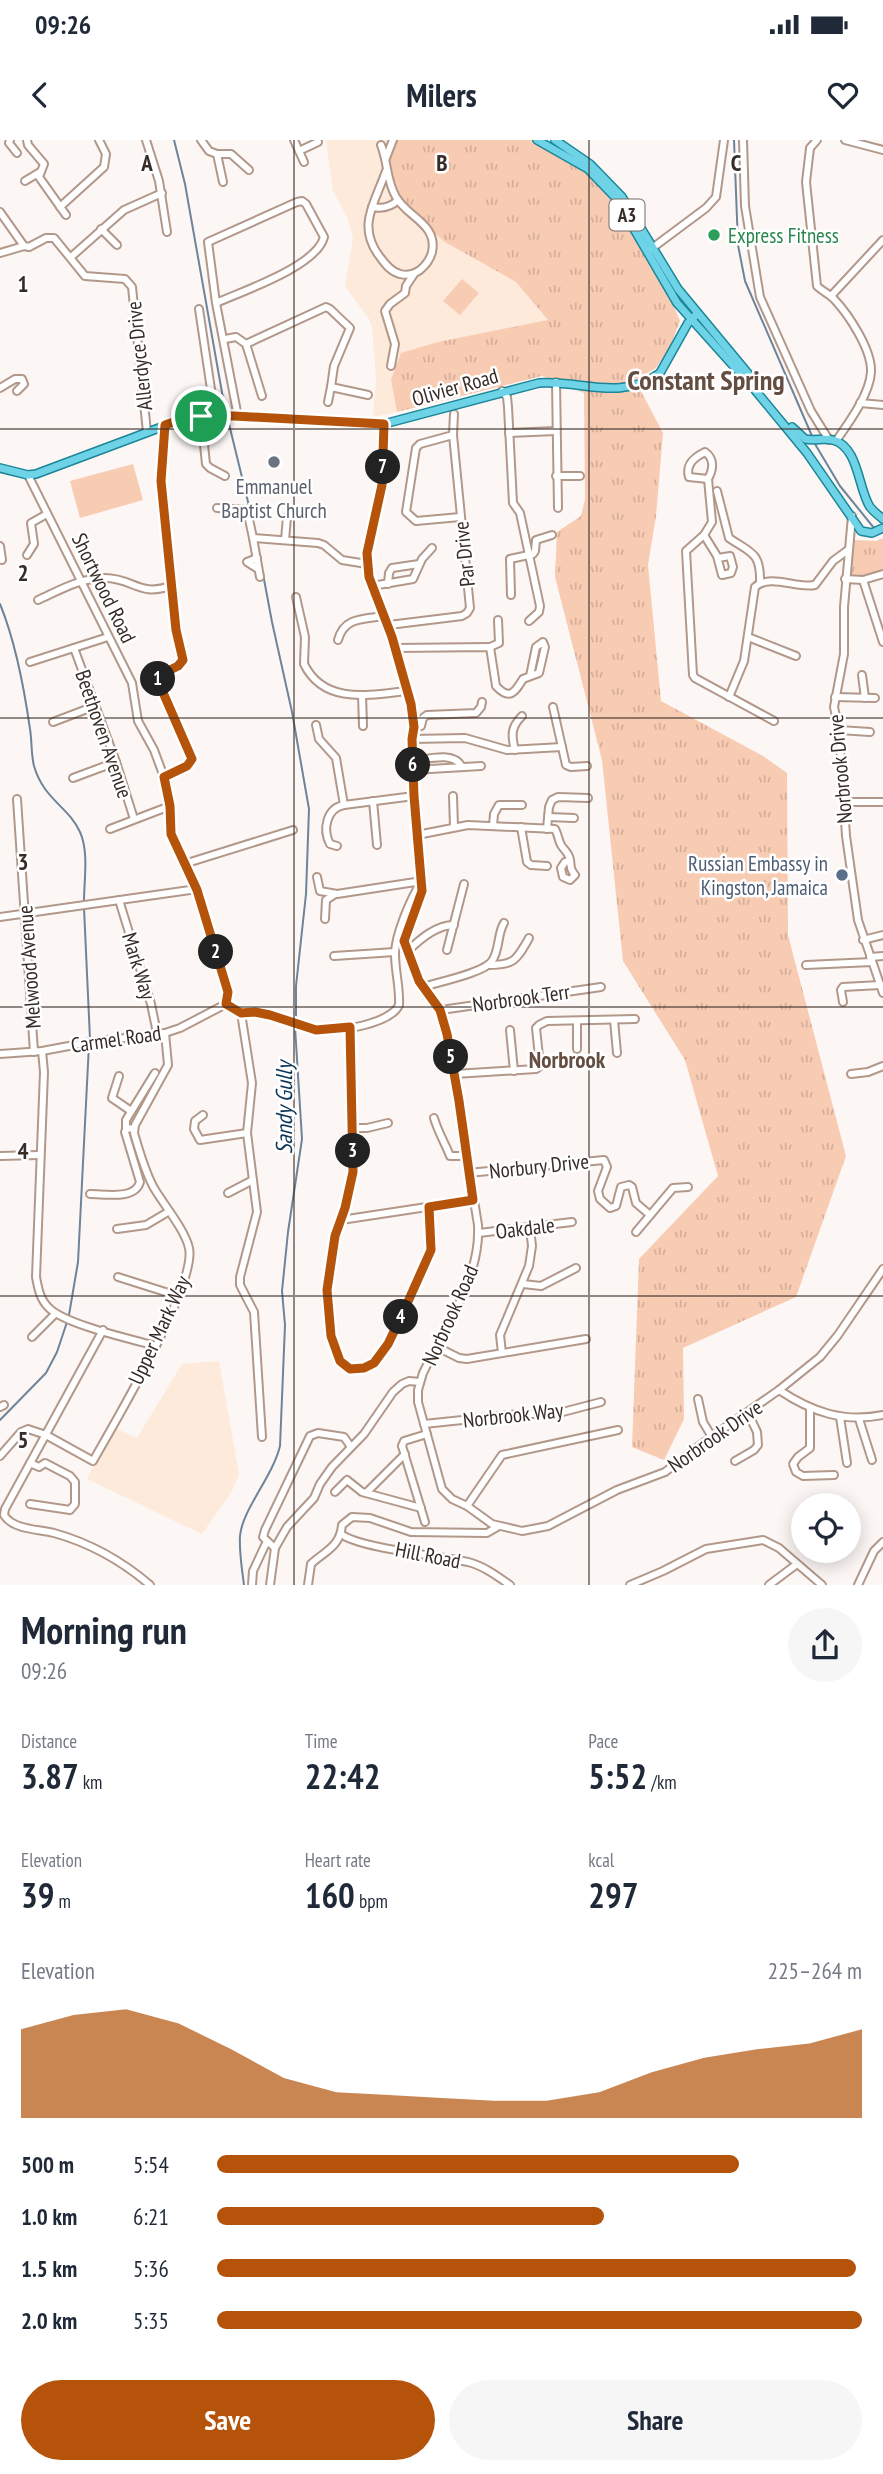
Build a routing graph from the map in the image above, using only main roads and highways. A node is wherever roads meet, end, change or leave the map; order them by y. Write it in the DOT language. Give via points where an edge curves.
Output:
graph roads {
  1 [pos="537,140"];
  2 [pos="552,142"];
  3 [pos="694,317"];
  4 [pos="813,440"];
  5 [pos="0,468"];
  6 [pos="836,492"];
  7 [pos="873,511"];
  8 [pos="883,519"];
  9 [pos="880,528"];
  1 -- 2 [label="main road, A3"];
  2 -- 3 [label="main road, A3" via="589,169 616,198 651,250 677,303"];
  3 -- 4 [label="main road, A3" via="797,433"];
  3 -- 5 [label="main road, Olivier Road" via="665,366 653,378 625,387 610,390 539,383 384,424 191,416 28,475"];
  3 -- 6 [label="main road, A3"];
  4 -- 6 [label="main road" via="807,448"];
  4 -- 7 [label="main road" via="832,440 851,456"];
  6 -- 9 [label="main road, A3" via="862,531 867,534"];
  7 -- 8 [label="main road"];
  7 -- 9 [label="main road"];
}
